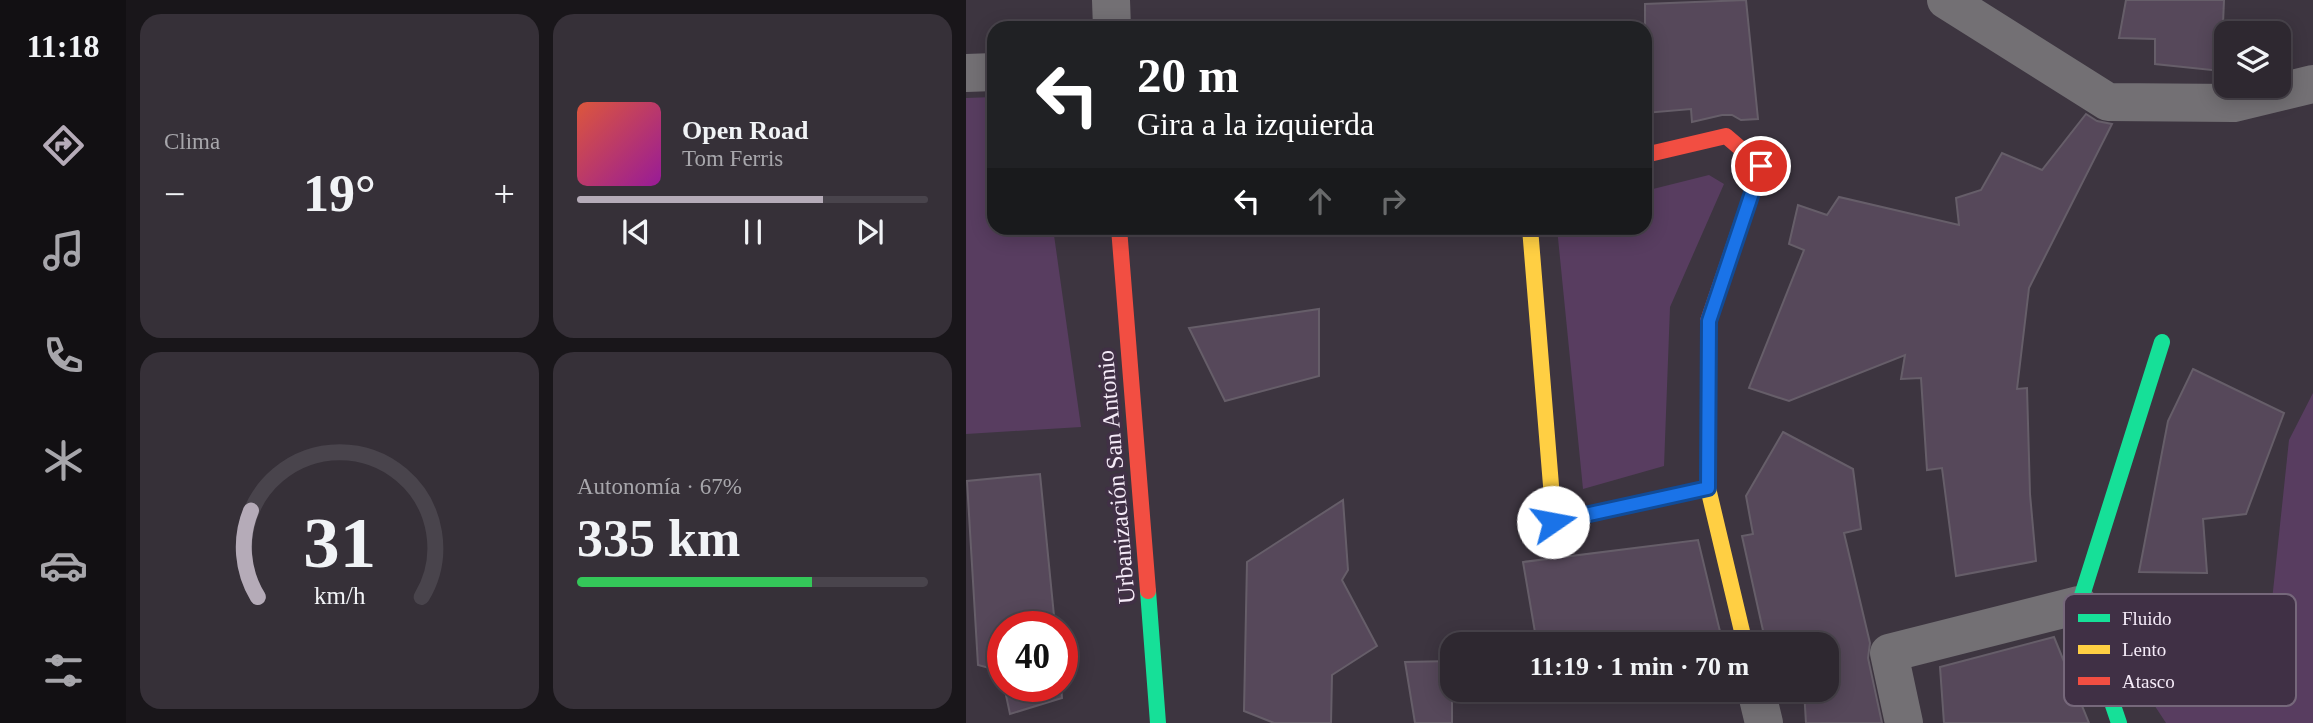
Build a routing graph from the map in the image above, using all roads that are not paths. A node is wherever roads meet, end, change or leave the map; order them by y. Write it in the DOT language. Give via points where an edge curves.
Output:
graph roads {
  1 [pos="1111,0"];
  2 [pos="1946,0"];
  3 [pos="1112,21"];
  4 [pos="987,72"];
  5 [pos="966,74"];
  6 [pos="2313,84"];
  7 [pos="1652,153"];
  8 [pos="1120,235"];
  9 [pos="1531,235"];
  10 [pos="2162,342"];
  11 [pos="1708,488"];
  12 [pos="2082,594"];
  13 [pos="2064,609"];
  14 [pos="1742,632"];
  15 [pos="1759,702"];
  16 [pos="2113,706"];
  17 [pos="1158,723"];
  18 [pos="1765,723"];
  19 [pos="1904,723"];
  20 [pos="2119,723"];
  1 -- 3 [label="street"];
  2 -- 6 [label="street" via="2108,102 2234,103"];
  4 -- 5 [label="street"];
  7 -- 11 [label="street" via="1726,136 1761,166 1709,321"];
  8 -- 17 [label="street, Urbanización San Antonio"];
  9 -- 11 [label="street" via="1553,522"];
  10 -- 12 [label="street"];
  11 -- 14 [label="street"];
  13 -- 19 [label="street" via="1889,653"];
  15 -- 18 [label="street"];
  16 -- 20 [label="street"];
}
